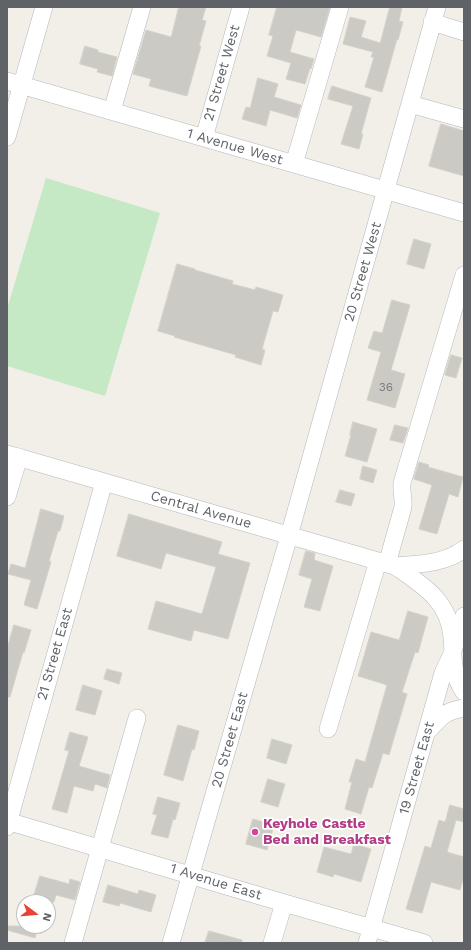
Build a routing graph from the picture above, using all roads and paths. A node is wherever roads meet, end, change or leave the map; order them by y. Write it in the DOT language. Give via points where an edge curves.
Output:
graph roads {
  1 [pos="44,7"];
  2 [pos="142,7"];
  3 [pos="241,7"];
  4 [pos="340,7"];
  5 [pos="434,15"];
  6 [pos="464,32"];
  7 [pos="15,83"];
  8 [pos="410,104"];
  9 [pos="112,111"];
  10 [pos="464,119"];
  11 [pos="7,137"];
  12 [pos="204,138"];
  13 [pos="294,164"];
  14 [pos="386,191"];
  15 [pos="464,213"];
  16 [pos="464,275"];
  17 [pos="13,455"];
  18 [pos="104,482"];
  19 [pos="7,497"];
  20 [pos="289,536"];
  21 [pos="464,549"];
  22 [pos="387,563"];
  23 [pos="464,616"];
  24 [pos="452,654"];
  25 [pos="464,692"];
  26 [pos="464,708"];
  27 [pos="138,718"];
  28 [pos="328,729"];
  29 [pos="428,732"];
  30 [pos="8,823"];
  31 [pos="101,848"];
  32 [pos="192,875"];
  33 [pos="284,903"];
  34 [pos="370,935"];
  35 [pos="73,943"];
  36 [pos="171,943"];
  37 [pos="272,943"];
  38 [pos="424,943"];
  1 -- 7 [label="street"];
  2 -- 9 [label="street"];
  3 -- 12 [label="street, 21 Street West"];
  4 -- 13 [label="street"];
  5 -- 6 [label="street"];
  5 -- 8 [label="street, 20 Street West"];
  7 -- 9 [label="street, 1 Avenue West"];
  7 -- 11 [label="street"];
  8 -- 10 [label="street"];
  8 -- 14 [label="street, 20 Street West"];
  9 -- 12 [label="street, 1 Avenue West"];
  12 -- 13 [label="street, 1 Avenue West"];
  13 -- 14 [label="street, 1 Avenue West"];
  14 -- 15 [label="street, 1 Avenue West"];
  14 -- 20 [label="street, 20 Street West"];
  16 -- 22 [label="street" via="402,483 403,507"];
  17 -- 18 [label="street, Central Avenue"];
  17 -- 19 [label="street"];
  18 -- 20 [label="street, Central Avenue"];
  18 -- 30 [label="street, 21 Street East"];
  20 -- 22 [label="street, Central Avenue"];
  20 -- 32 [label="street, 20 Street East"];
  21 -- 22 [label="street, Central Avenue" via="459,554 435,562"];
  22 -- 24 [label="street, Central Avenue" via="429,590 446,611 452,637"];
  22 -- 28 [label="street"];
  23 -- 24 [label="street, 19 Street East"];
  24 -- 25 [label="street, Central Avenue" via="455,676"];
  24 -- 29 [label="street, 19 Street East" via="443,673"];
  26 -- 29 [label="street" via="440,717"];
  27 -- 31 [label="street"];
  29 -- 34 [label="street, 19 Street East"];
  30 -- 31 [label="street, 1 Avenue East"];
  31 -- 32 [label="street, 1 Avenue East"];
  31 -- 35 [label="street"];
  32 -- 33 [label="street, 1 Avenue East"];
  32 -- 36 [label="street, 20 Street East"];
  33 -- 34 [label="street, 1 Avenue East"];
  33 -- 37 [label="street"];
  34 -- 38 [label="street, 1 Avenue East"];
}
